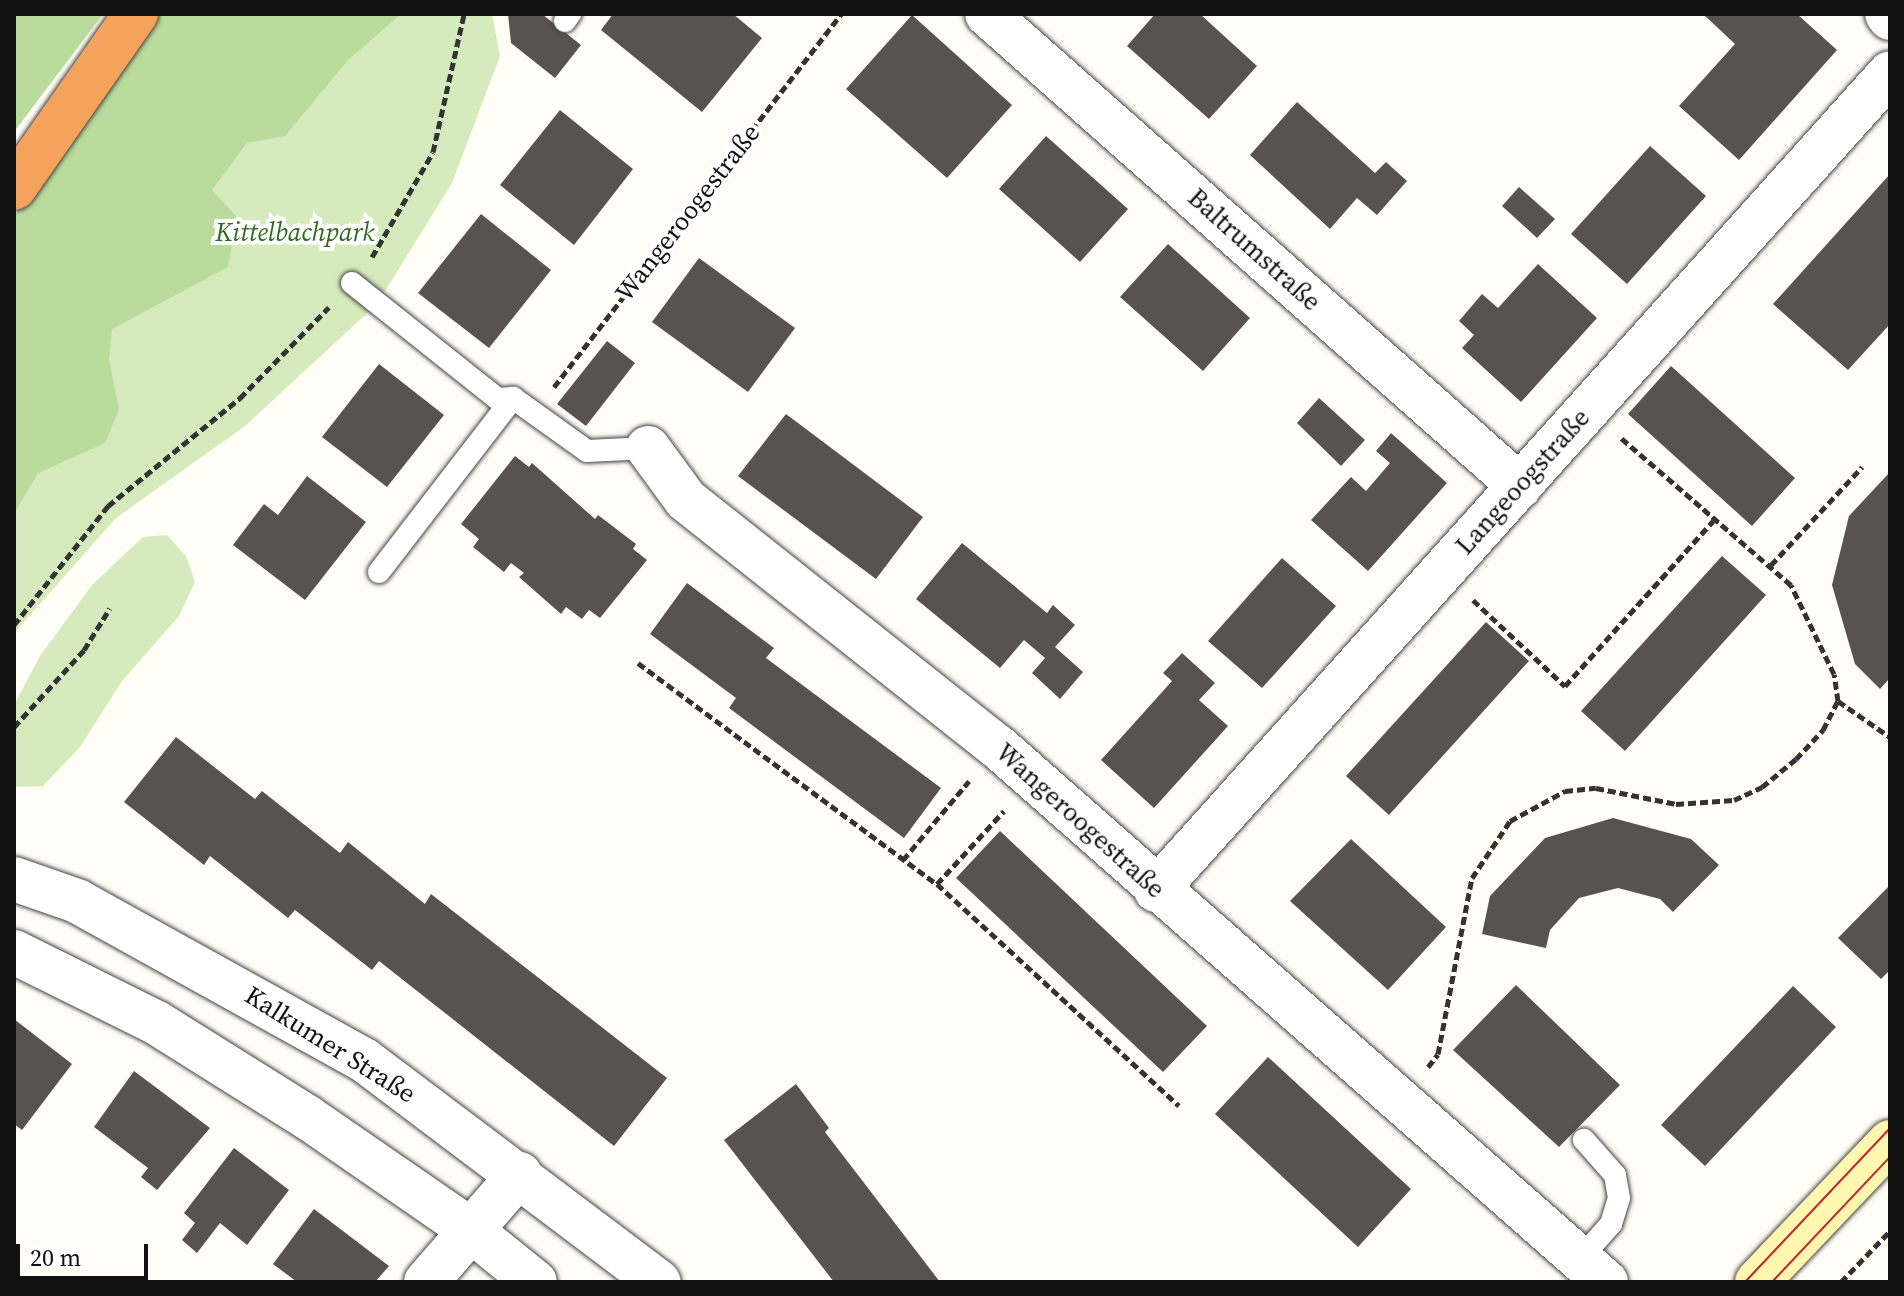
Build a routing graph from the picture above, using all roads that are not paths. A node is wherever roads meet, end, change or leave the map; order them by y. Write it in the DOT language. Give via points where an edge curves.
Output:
graph roads {
  1 [pos="136,14"];
  2 [pos="987,14"];
  3 [pos="1890,73"];
  4 [pos="14,188"];
  5 [pos="352,283"];
  6 [pos="513,398"];
  7 [pos="648,448"];
  8 [pos="1520,486"];
  9 [pos="379,572"];
  10 [pos="14,879"];
  11 [pos="1156,890"];
  12 [pos="14,952"];
  13 [pos="1584,1140"];
  14 [pos="1890,1142"];
  15 [pos="520,1174"];
  16 [pos="468,1228"];
  17 [pos="1593,1270"];
  18 [pos="426,1282"];
  19 [pos="535,1282"];
  20 [pos="659,1282"];
  21 [pos="1757,1282"];
  1 -- 4 [label="highway"];
  2 -- 8 [label="street, Baltrumstraße"];
  3 -- 8 [label="street, Langeoogstraße"];
  5 -- 6 [label="lane, Wangeroogestraße" via="498,399"];
  6 -- 7 [label="lane, Wangeroogestraße" via="587,451"];
  6 -- 9 [label="lane"];
  7 -- 11 [label="street, Wangeroogestraße" via="686,500 998,747"];
  8 -- 11 [label="street, Langeoogstraße"];
  10 -- 15 [label="street, Kalkumer Straße" via="77,901 364,1060"];
  11 -- 17 [label="street, Wangeroogestraße"];
  12 -- 16 [label="street" via="157,1023 307,1117"];
  13 -- 17 [label="lane" via="1615,1175 1619,1198"];
  14 -- 21 [label="main road"];
  15 -- 16 [label="street"];
  15 -- 20 [label="street, Kalkumer Straße"];
  16 -- 18 [label="street"];
  16 -- 19 [label="street"];
}
